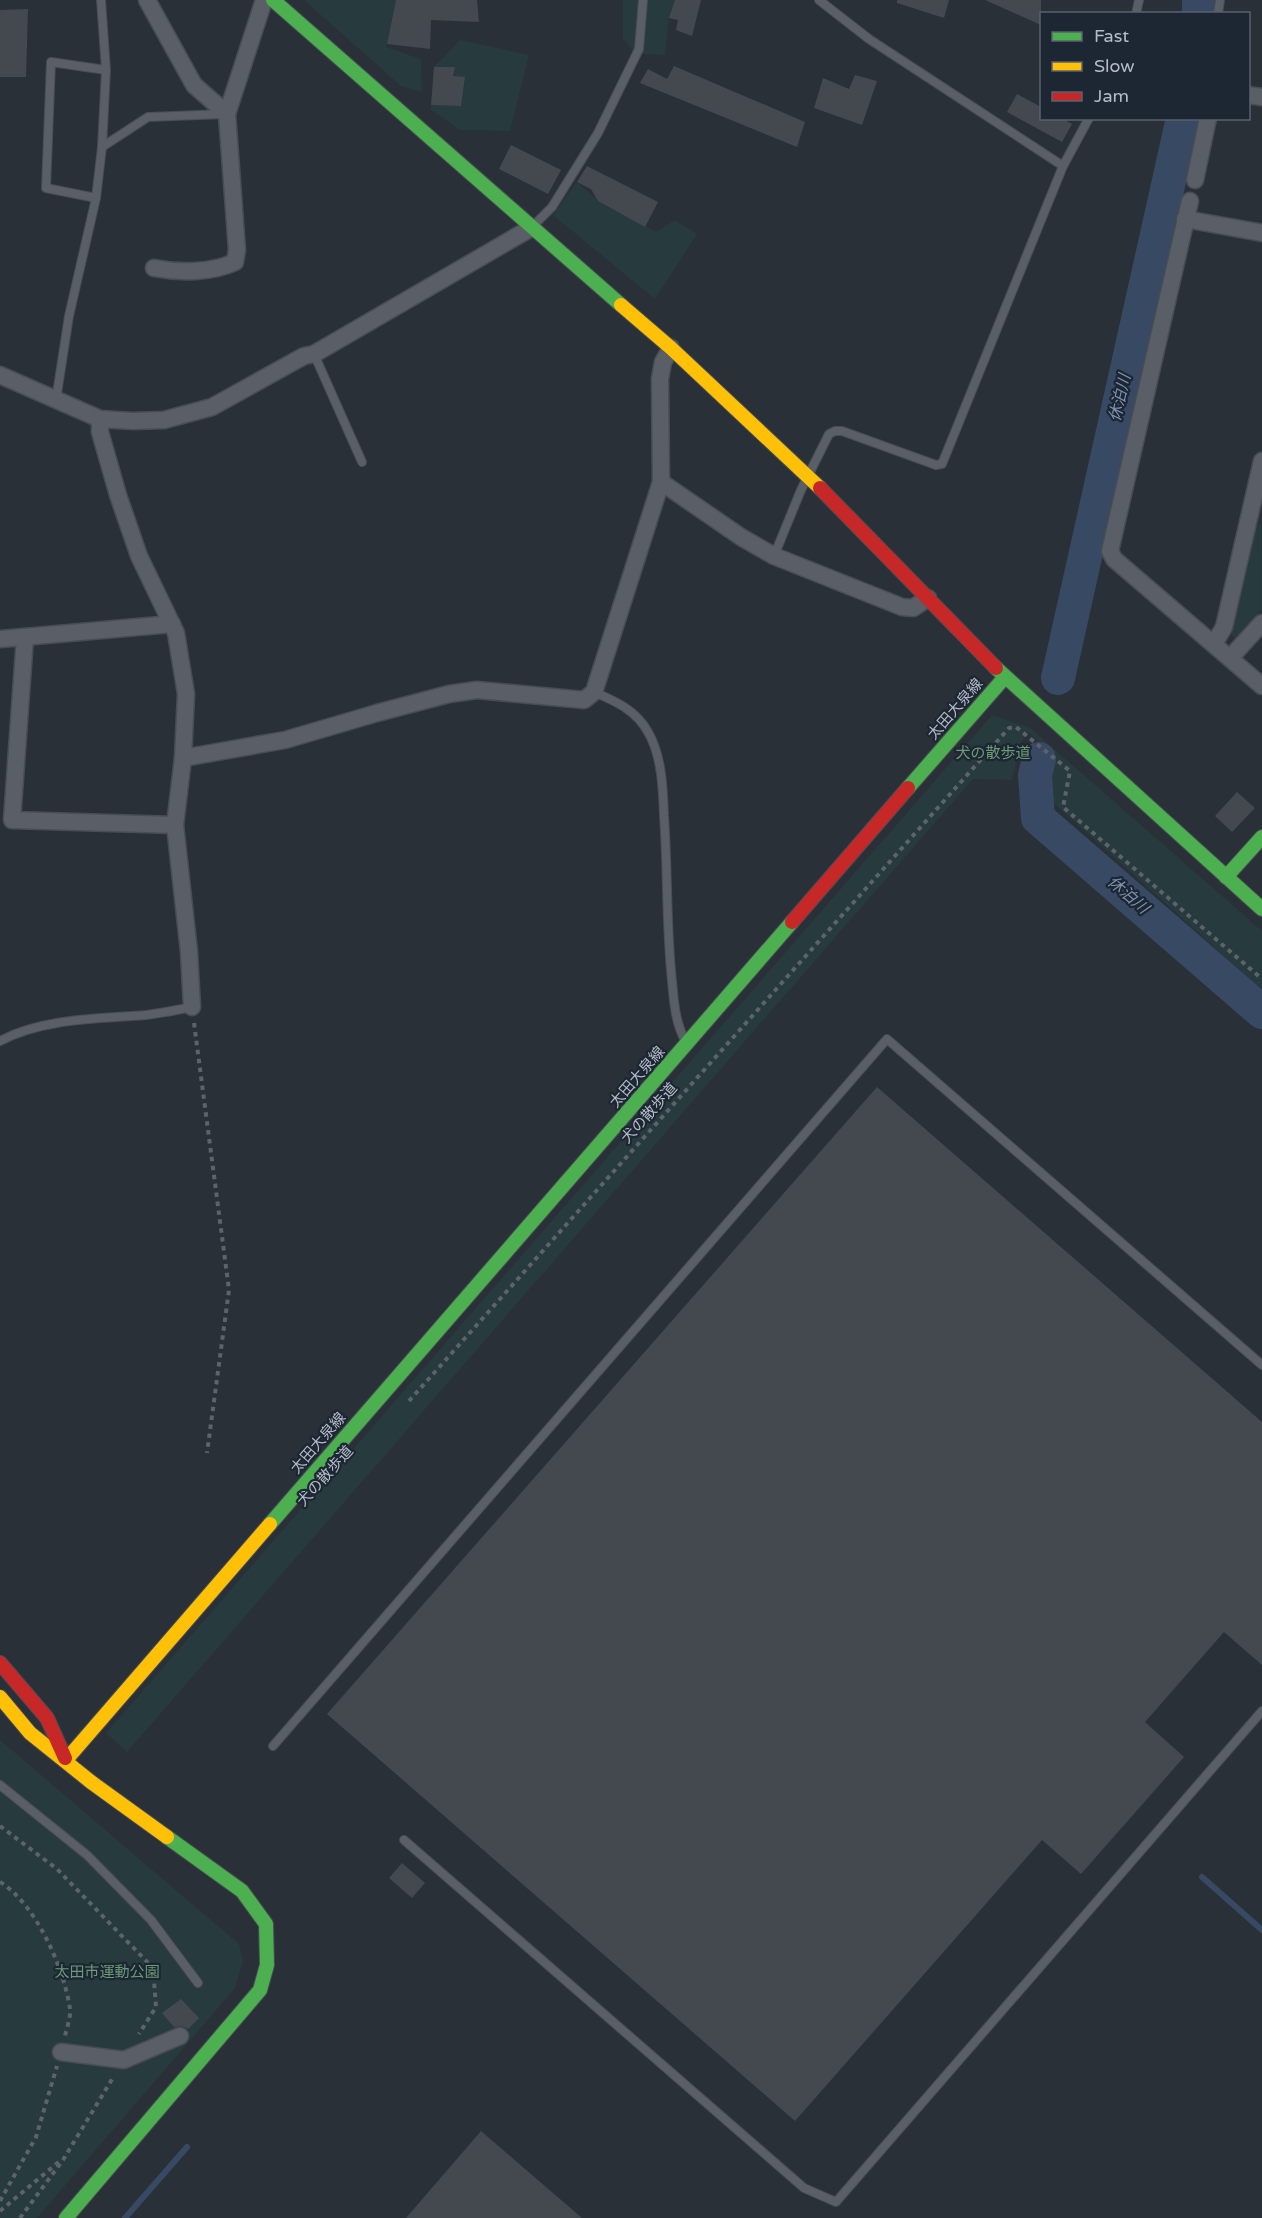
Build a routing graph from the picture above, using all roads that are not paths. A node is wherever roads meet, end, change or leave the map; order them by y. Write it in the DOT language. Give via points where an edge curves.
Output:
graph roads {
  1 [pos="101,0"];
  2 [pos="147,0"];
  3 [pos="264,0"];
  4 [pos="273,0"];
  5 [pos="643,0"];
  6 [pos="819,0"];
  7 [pos="106,70"];
  8 [pos="227,114"];
  9 [pos="1088,120"];
  10 [pos="1208,120"];
  11 [pos="102,147"];
  12 [pos="1063,166"];
  13 [pos="1195,180"];
  14 [pos="96,198"];
  15 [pos="1190,201"];
  16 [pos="1185,219"];
  17 [pos="531,228"];
  18 [pos="1262,233"];
  19 [pos="154,268"];
  20 [pos="671,348"];
  21 [pos="314,354"];
  22 [pos="0,375"];
  23 [pos="56,400"];
  24 [pos="100,419"];
  25 [pos="1262,461"];
  26 [pos="362,462"];
  27 [pos="808,477"];
  28 [pos="661,482"];
  29 [pos="1257,508"];
  30 [pos="774,556"];
  31 [pos="928,598"];
  32 [pos="1262,623"];
  33 [pos="172,624"];
  34 [pos="25,637"];
  35 [pos="0,639"];
  36 [pos="1214,644"];
  37 [pos="1230,658"];
  38 [pos="1005,677"];
  39 [pos="1262,686"];
  40 [pos="594,692"];
  41 [pos="183,758"];
  42 [pos="175,825"];
  43 [pos="1262,837"];
  44 [pos="1227,878"];
  45 [pos="1262,909"];
  46 [pos="192,1007"];
  47 [pos="0,1041"];
  48 [pos="687,1044"];
  49 [pos="1262,1365"];
  50 [pos="0,1663"];
  51 [pos="0,1697"];
  52 [pos="1262,1711"];
  53 [pos="273,1746"];
  54 [pos="66,1760"];
  55 [pos="0,1785"];
  56 [pos="404,1840"];
  57 [pos="198,1983"];
  58 [pos="180,2036"];
  59 [pos="61,2052"];
  60 [pos="66,2218"];
  1 -- 7 [label="lane"];
  2 -- 8 [label="street" via="194,85"];
  3 -- 8 [label="street"];
  4 -- 17 [label="main road"];
  5 -- 17 [label="lane" via="639,49 598,133 552,207"];
  6 -- 12 [label="lane" via="869,39"];
  7 -- 11 [label="lane"];
  7 -- 14 [label="lane" via="51,62 46,188"];
  8 -- 11 [label="lane" via="148,117"];
  8 -- 19 [label="street" via="235,262 225,267 173,272"];
  9 -- 12 [label="lane"];
  10 -- 13 [label="street"];
  11 -- 14 [label="lane"];
  12 -- 27 [label="lane" via="942,464 835,430 829,434"];
  14 -- 23 [label="lane" via="69,316"];
  15 -- 16 [label="street"];
  16 -- 18 [label="street"];
  16 -- 36 [label="street" via="1110,550 1114,560"];
  17 -- 20 [label="main road"];
  17 -- 21 [label="street"];
  20 -- 27 [label="main road"];
  20 -- 28 [label="street" via="660,379"];
  21 -- 24 [label="street" via="212,407 164,420"];
  21 -- 26 [label="lane"];
  22 -- 23 [label="street"];
  23 -- 24 [label="street"];
  24 -- 33 [label="street" via="100,432 139,556"];
  25 -- 29 [label="street"];
  27 -- 30 [label="lane"];
  27 -- 31 [label="main road"];
  28 -- 30 [label="street"];
  28 -- 40 [label="street"];
  29 -- 36 [label="street" via="1224,627"];
  30 -- 31 [label="street" via="902,607 914,608"];
  31 -- 38 [label="main road"];
  32 -- 37 [label="street"];
  33 -- 34 [label="street"];
  33 -- 41 [label="street" via="186,694"];
  34 -- 35 [label="street"];
  34 -- 42 [label="street" via="12,820"];
  36 -- 37 [label="street"];
  37 -- 39 [label="street"];
  38 -- 44 [label="main road, 太田大泉線"];
  38 -- 48 [label="main road, 太田大泉線"];
  40 -- 41 [label="street" via="584,700 477,690 448,694 285,740"];
  40 -- 48 [label="lane" via="621,704 635,716 648,732 657,757 667,855 675,1013"];
  41 -- 42 [label="street"];
  42 -- 46 [label="street"];
  43 -- 44 [label="main road"];
  44 -- 45 [label="main road, 太田大泉線"];
  46 -- 47 [label="lane" via="149,1015 70,1021"];
  48 -- 54 [label="main road, 太田大泉線"];
  49 -- 53 [label="lane" via="887,1039"];
  50 -- 54 [label="main road" via="47,1718"];
  51 -- 54 [label="main road" via="30,1733"];
  52 -- 56 [label="lane" via="836,2202 804,2188"];
  54 -- 60 [label="main road" via="242,1891 266,1924 268,1945 260,1990"];
  55 -- 57 [label="lane" via="87,1855 151,1920"];
  58 -- 59 [label="street" via="124,2060"];
}
